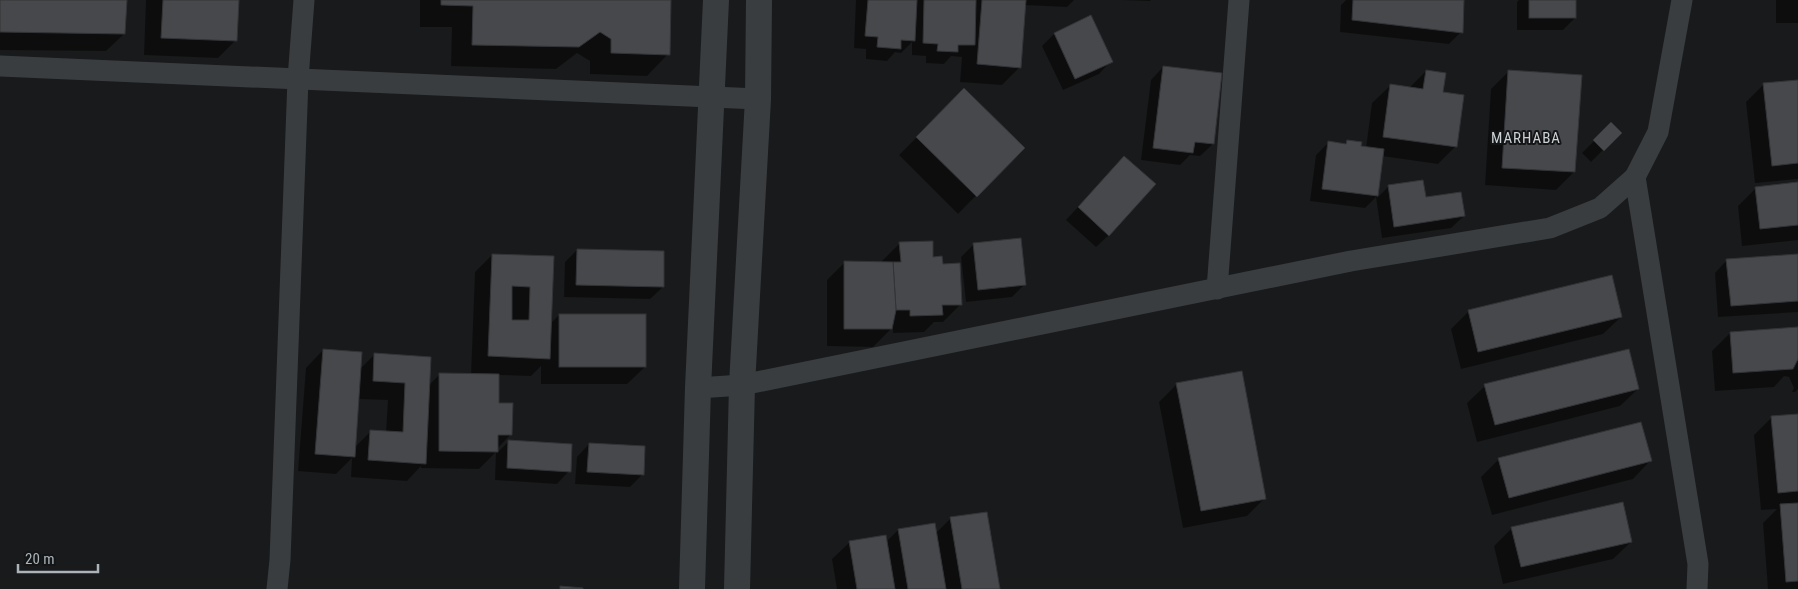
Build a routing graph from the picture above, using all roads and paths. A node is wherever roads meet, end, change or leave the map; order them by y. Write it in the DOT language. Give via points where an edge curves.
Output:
graph roads {
  1 [pos="304,0"];
  2 [pos="716,0"];
  3 [pos="759,0"];
  4 [pos="1239,0"];
  5 [pos="1682,0"];
  6 [pos="0,66"];
  7 [pos="298,79"];
  8 [pos="712,97"];
  9 [pos="758,99"];
  10 [pos="1635,177"];
  11 [pos="1217,289"];
  12 [pos="742,385"];
  13 [pos="698,388"];
  14 [pos="277,589"];
  15 [pos="692,589"];
  16 [pos="737,589"];
  17 [pos="1698,589"];
  1 -- 7 [label="street"];
  2 -- 8 [label="street"];
  3 -- 9 [label="street"];
  4 -- 11 [label="street"];
  5 -- 10 [label="street" via="1658,132"];
  6 -- 7 [label="street"];
  7 -- 8 [label="street"];
  7 -- 14 [label="street"];
  8 -- 9 [label="street"];
  8 -- 13 [label="street"];
  9 -- 12 [label="street"];
  10 -- 11 [label="street" via="1600,208 1550,228 1351,261"];
  10 -- 17 [label="street" via="1698,564"];
  11 -- 12 [label="street"];
  12 -- 13 [label="street"];
  12 -- 16 [label="street"];
  13 -- 15 [label="street"];
}
